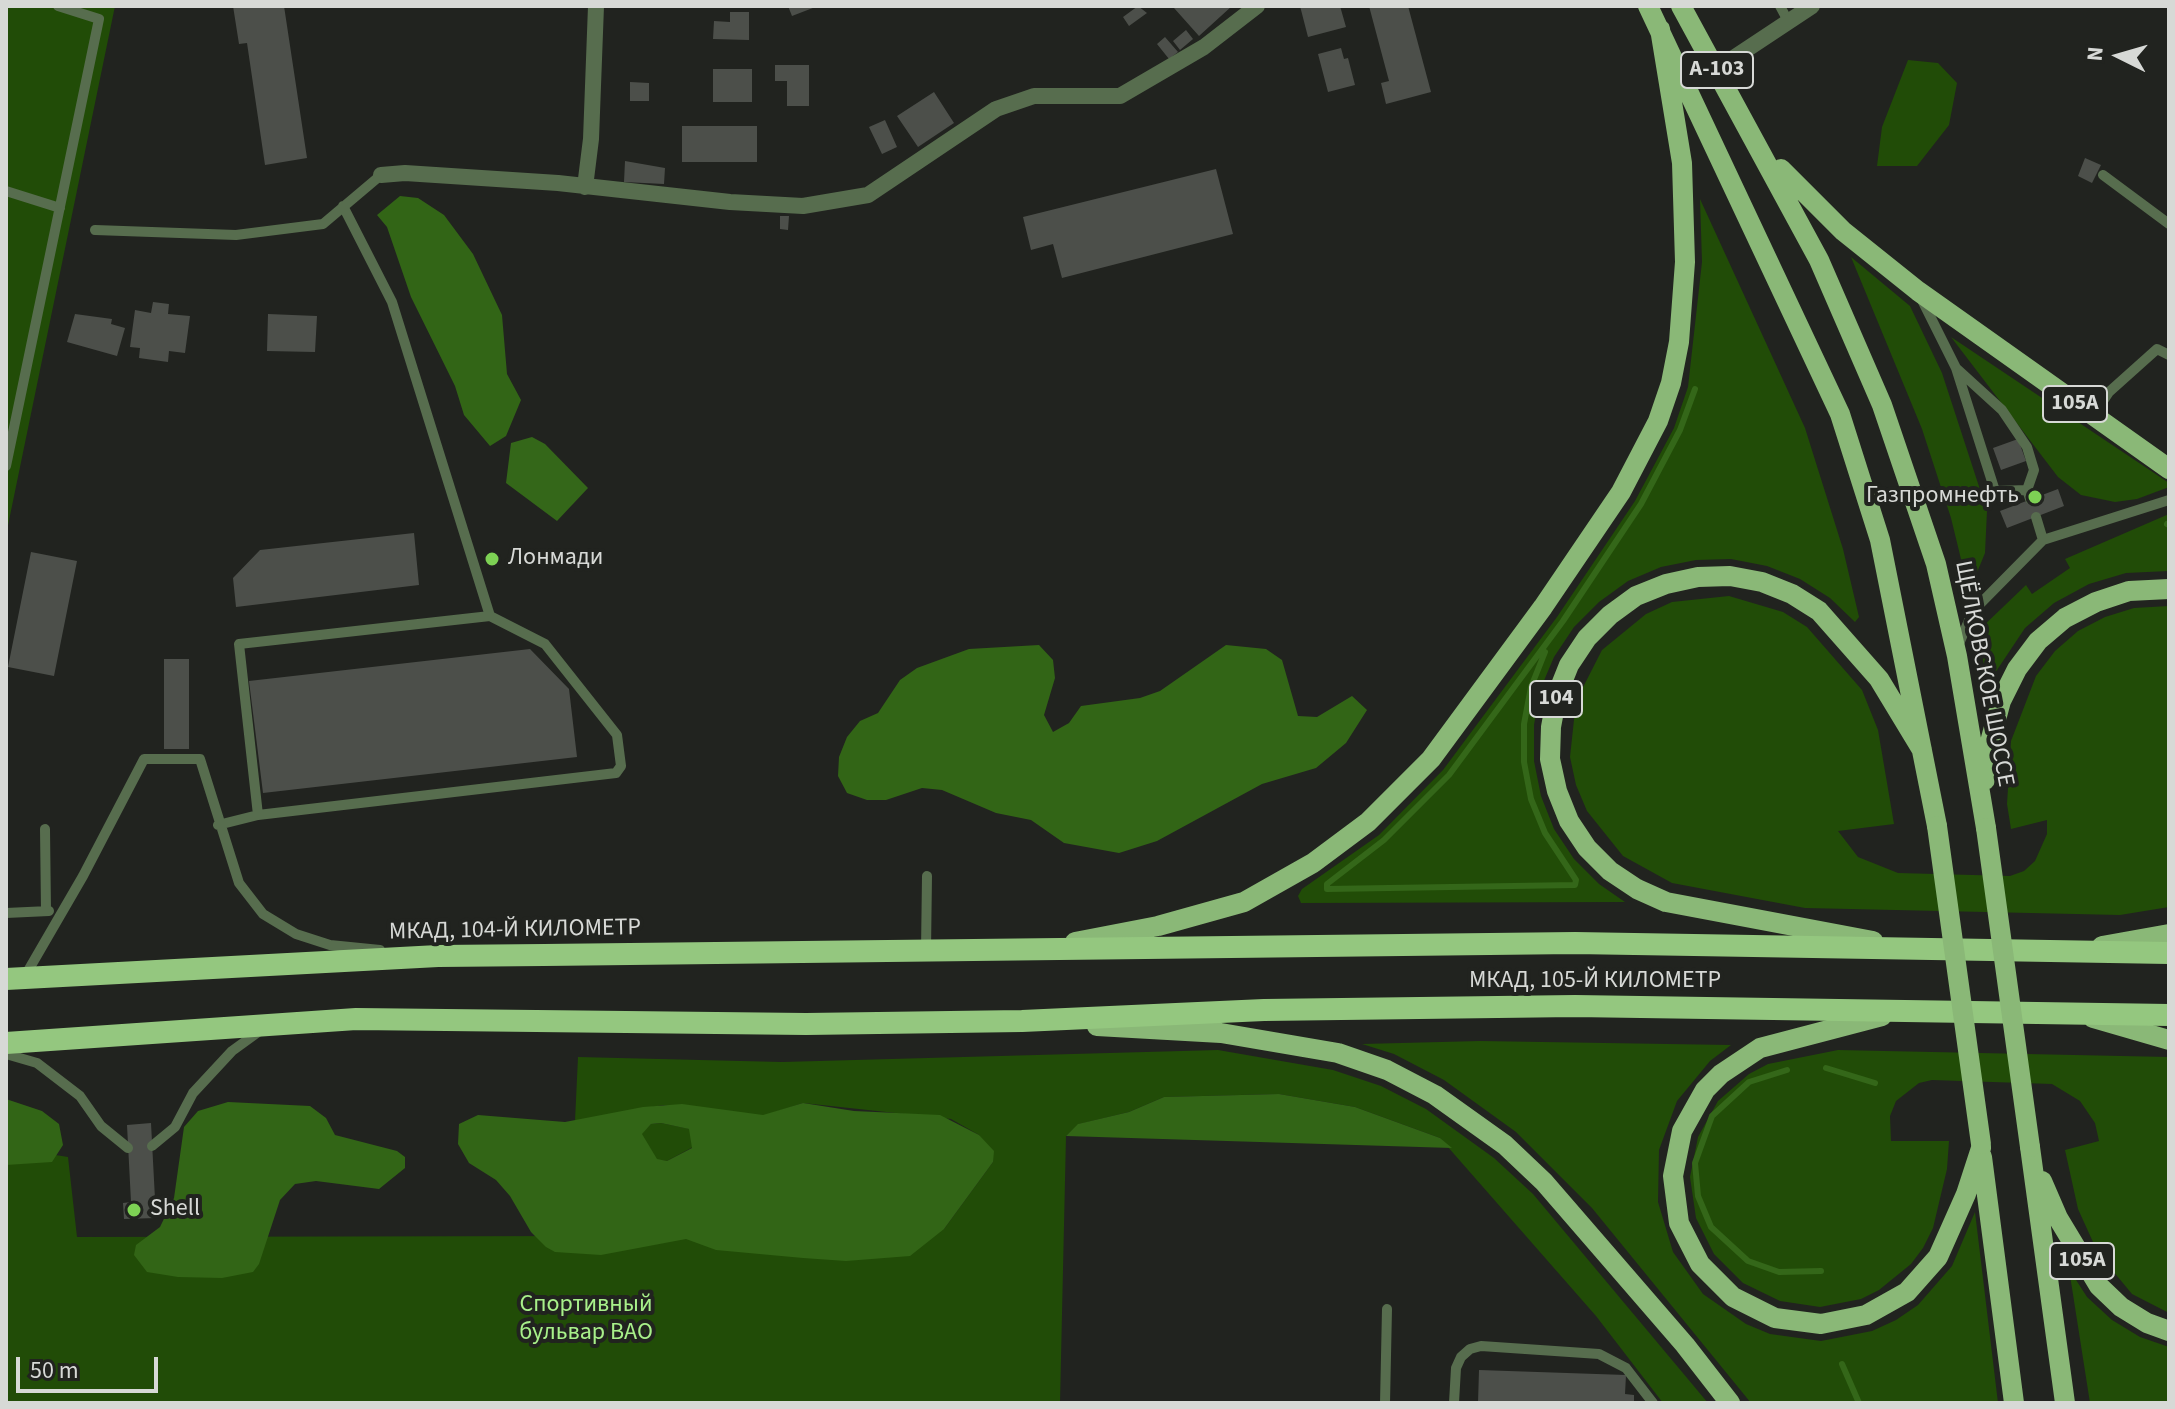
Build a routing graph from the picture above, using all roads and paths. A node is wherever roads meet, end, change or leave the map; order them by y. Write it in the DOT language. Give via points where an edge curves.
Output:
graph roads {
  1 [pos="58,6"];
  2 [pos="596,6"];
  3 [pos="1648,6"];
  4 [pos="1681,6"];
  5 [pos="1780,6"];
  6 [pos="1812,6"];
  7 [pos="1253,7"];
  8 [pos="1788,21"];
  9 [pos="1660,29"];
  10 [pos="1717,69"];
  11 [pos="1752,134"];
  12 [pos="381,175"];
  13 [pos="2103,175"];
  14 [pos="585,187"];
  15 [pos="6,191"];
  16 [pos="343,206"];
  17 [pos="60,208"];
  18 [pos="2169,224"];
  19 [pos="95,230"];
  20 [pos="1918,291"];
  21 [pos="2169,355"];
  22 [pos="1956,368"];
  23 [pos="2092,417"];
  24 [pos="9,435"];
  25 [pos="6,466"];
  26 [pos="2169,469"];
  27 [pos="2169,500"];
  28 [pos="2036,517"];
  29 [pos="2043,540"];
  30 [pos="2169,589"];
  31 [pos="490,616"];
  32 [pos="1957,656"];
  33 [pos="1922,750"];
  34 [pos="1982,804"];
  35 [pos="258,815"];
  36 [pos="218,825"];
  37 [pos="45,829"];
  38 [pos="927,876"];
  39 [pos="63,910"];
  40 [pos="46,911"];
  41 [pos="6,913"];
  42 [pos="2169,934"];
  43 [pos="1908,948"];
  44 [pos="2076,950"];
  45 [pos="1025,952"];
  46 [pos="926,953"];
  47 [pos="2169,953"];
  48 [pos="438,956"];
  49 [pos="16,977"];
  50 [pos="1907,1010"];
  51 [pos="2074,1013"];
  52 [pos="2169,1015"];
  53 [pos="1022,1021"];
  54 [pos="272,1023"];
  55 [pos="2169,1040"];
  56 [pos="6,1043"];
  57 [pos="6,1054"];
  58 [pos="152,1146"];
  59 [pos="1981,1146"];
  60 [pos="128,1148"];
  61 [pos="2031,1152"];
  62 [pos="1387,1309"];
  63 [pos="2169,1331"];
  64 [pos="1372,1398"];
  65 [pos="1385,1401"];
  66 [pos="1454,1403"];
  67 [pos="1653,1403"];
  68 [pos="1730,1403"];
  69 [pos="2014,1403"];
  70 [pos="2065,1403"];
  1 -- 17 [label="lane" via="99,19"];
  2 -- 14 [label="street"];
  3 -- 9 [label="main road, А-103"];
  4 -- 10 [label="main road, ЩЁЛКОВСКОЕ ШОССЕ / А-103"];
  5 -- 8 [label="lane"];
  6 -- 8 [label="street"];
  7 -- 14 [label="street" via="1204,47 1120,96 1034,96 996,109 868,195 803,206"];
  8 -- 10 [label="street"];
  9 -- 33 [label="main road, А-103" via="1840,414 1880,540"];
  9 -- 45 [label="main road" via="1682,163 1685,262 1671,383 1658,421 1621,492 1543,607 1431,759 1368,822 1313,863 1244,902 1158,926"];
  10 -- 11 [label="main road, ЩЁЛКОВСКОЕ ШОССЕ / А-103"];
  11 -- 20 [label="main road, 105A" via="1797,188"];
  11 -- 32 [label="main road, ЩЁЛКОВСКОЕ ШОССЕ" via="1819,260 1882,405 1918,505"];
  12 -- 14 [label="street"];
  12 -- 16 [label="lane"];
  13 -- 18 [label="lane"];
  15 -- 17 [label="lane"];
  16 -- 19 [label="lane" via="323,224 236,235"];
  16 -- 31 [label="lane" via="392,302"];
  17 -- 24 [label="lane"];
  20 -- 22 [label="lane"];
  20 -- 23 [label="main road, 105A"];
  21 -- 23 [label="lane" via="2157,349 2109,392"];
  22 -- 22 [label="lane" via="2002,410 2027,447 2034,470 2028,494 1995,491"];
  23 -- 26 [label="main road, 105A"];
  24 -- 25 [label="lane"];
  27 -- 29 [label="lane"];
  28 -- 29 [label="lane"];
  29 -- 32 [label="lane" via="1973,611"];
  30 -- 34 [label="main road" via="2129,591 2096,602 2065,618 2038,641 2001,701"];
  31 -- 35 [label="lane" via="239,644"];
  31 -- 35 [label="lane" via="545,644 554,655 617,735 622,751 616,773"];
  32 -- 34 [label="main road, ЩЁЛКОВСКОЕ ШОССЕ"];
  33 -- 43 [label="main road, 104" via="1879,679 1819,611 1762,582 1730,576 1666,584 1636,596 1610,615 1569,665 1551,727 1550,759 1569,821 1610,871 1637,889 1666,902"];
  33 -- 59 [label="main road, bridge"];
  34 -- 61 [label="main road, ЩЁЛКОВСКОЕ ШОССЕ, bridge"];
  35 -- 36 [label="lane"];
  36 -- 39 [label="lane" via="200,759 144,759"];
  36 -- 48 [label="lane" via="239,883 274,921 330,945"];
  37 -- 40 [label="lane"];
  38 -- 46 [label="lane"];
  39 -- 40 [label="lane"];
  39 -- 49 [label="lane"];
  40 -- 41 [label="lane"];
  42 -- 44 [label="main road"];
  43 -- 44 [label="highway, МКАД, 105-Й КИЛОМЕТР"];
  43 -- 45 [label="highway, МКАД, 105-Й КИЛОМЕТР" via="1575,943"];
  44 -- 47 [label="highway, МКАД, 105-Й КИЛОМЕТР"];
  45 -- 46 [label="highway, МКАД, 104-Й КИЛОМЕТР"];
  46 -- 48 [label="highway, МКАД, 104-Й КИЛОМЕТР"];
  48 -- 49 [label="highway, МКАД, 104-Й КИЛОМЕТР"];
  50 -- 51 [label="highway, МКАД, 105-Й КИЛОМЕТР"];
  50 -- 53 [label="highway, МКАД, 105-Й КИЛОМЕТР" via="1575,1006 1264,1010"];
  50 -- 59 [label="main road" via="1760,1048 1705,1090 1676,1153 1675,1200 1688,1244 1715,1282 1775,1318 1821,1324 1866,1315 1907,1292 1938,1257"];
  51 -- 52 [label="highway, МКАД, 105-Й КИЛОМЕТР"];
  51 -- 55 [label="main road"];
  53 -- 54 [label="highway"];
  53 -- 68 [label="main road" via="1221,1033 1338,1053 1435,1095 1505,1145 1544,1182"];
  54 -- 56 [label="highway"];
  54 -- 58 [label="lane" via="232,1051 193,1093 175,1127"];
  57 -- 60 [label="lane" via="37,1063 80,1096 101,1126"];
  59 -- 69 [label="main road"];
  61 -- 63 [label="main road, 105A" via="2058,1218 2099,1286 2121,1307"];
  61 -- 70 [label="main road, ЩЁЛКОВСКОЕ ШОССЕ"];
  62 -- 65 [label="lane"];
  64 -- 65 [label="lane"];
  66 -- 67 [label="lane" via="1461,1357 1481,1346 1599,1354 1626,1368"];
}
